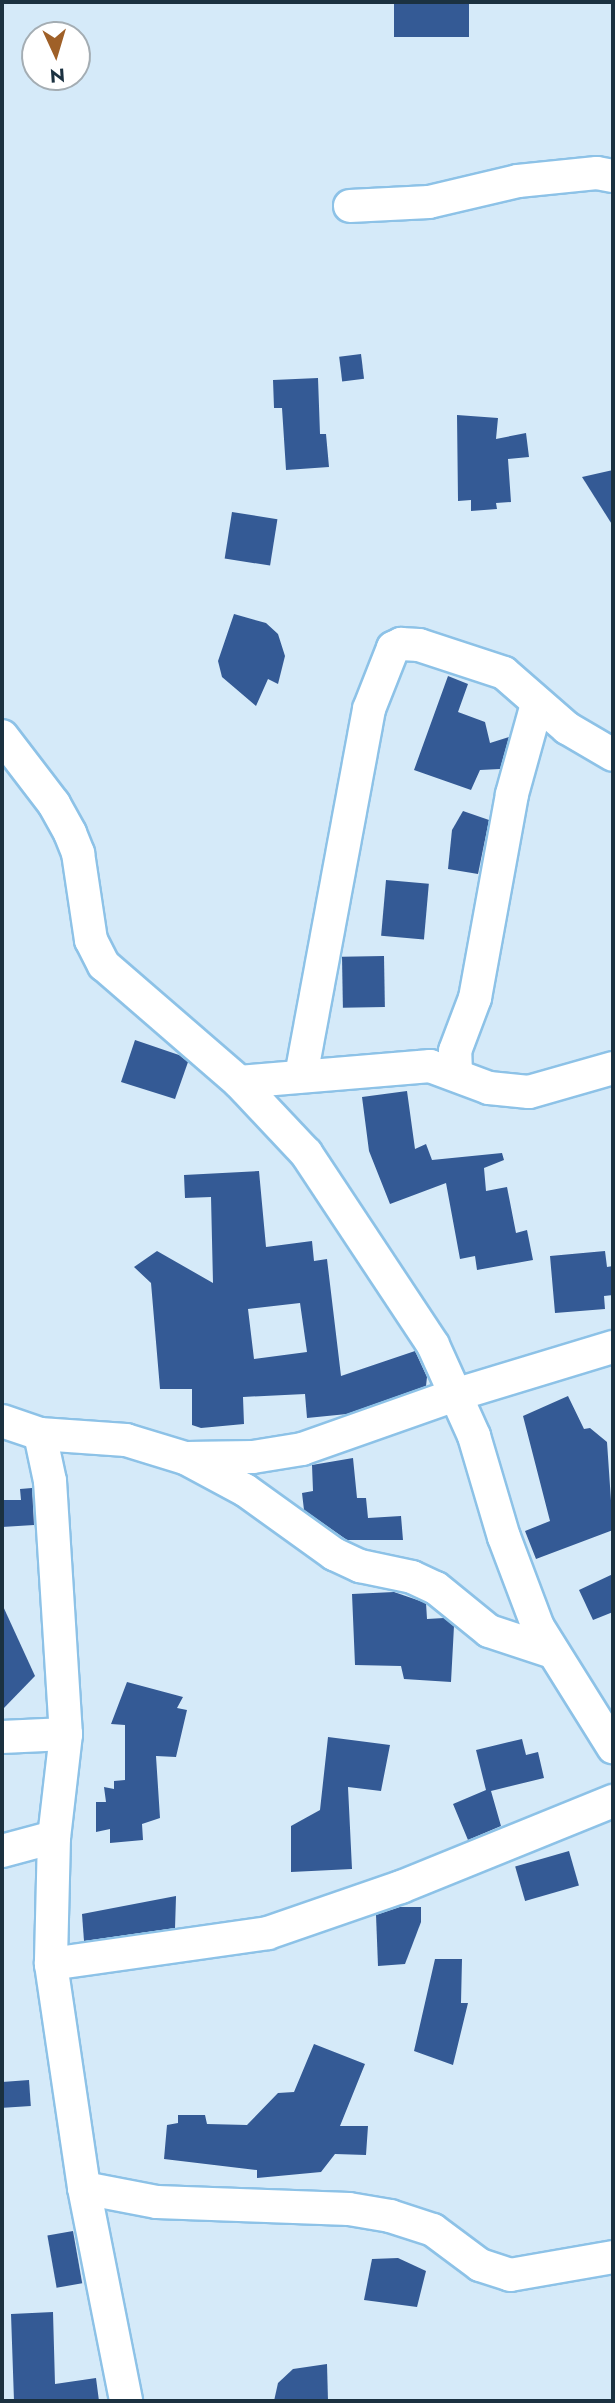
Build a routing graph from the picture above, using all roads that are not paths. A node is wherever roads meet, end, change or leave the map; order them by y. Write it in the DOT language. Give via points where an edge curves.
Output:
graph roads {
  1 [pos="613,176"];
  2 [pos="350,206"];
  3 [pos="537,704"];
  4 [pos="2,736"];
  5 [pos="613,755"];
  6 [pos="613,1068"];
  7 [pos="456,1074"];
  8 [pos="301,1076"];
  9 [pos="239,1082"];
  10 [pos="613,1347"];
  11 [pos="458,1394"];
  12 [pos="2,1421"];
  13 [pos="40,1434"];
  14 [pos="185,1458"];
  15 [pos="553,1652"];
  16 [pos="66,1734"];
  17 [pos="2,1737"];
  18 [pos="613,1746"];
  19 [pos="613,1801"];
  20 [pos="54,1837"];
  21 [pos="2,1851"];
  22 [pos="51,1964"];
  23 [pos="84,2188"];
  24 [pos="613,2257"];
  25 [pos="126,2401"];
  1 -- 2 [label="street" via="597,173 530,180 429,202"];
  3 -- 5 [label="street"];
  3 -- 7 [label="street" via="512,794 475,998 455,1051"];
  3 -- 8 [label="street" via="514,679 479,663 410,643 397,645 386,657 369,709"];
  4 -- 9 [label="street" via="54,804 70,833 78,853 92,940 104,965"];
  6 -- 7 [label="street" via="569,1084 522,1092 489,1088"];
  7 -- 8 [label="street" via="429,1066"];
  8 -- 9 [label="street"];
  9 -- 11 [label="street" via="321,1174 433,1345"];
  10 -- 11 [label="street"];
  11 -- 14 [label="street" via="302,1449 253,1457"];
  11 -- 15 [label="street" via="523,1593"];
  12 -- 13 [label="street"];
  13 -- 14 [label="street" via="126,1440"];
  13 -- 16 [label="street" via="50,1481"];
  14 -- 15 [label="street" via="245,1490 334,1554 424,1582 489,1631"];
  15 -- 18 [label="street"];
  16 -- 17 [label="street"];
  16 -- 20 [label="street"];
  19 -- 22 [label="street" via="401,1887 268,1933"];
  20 -- 21 [label="street"];
  20 -- 22 [label="street"];
  22 -- 23 [label="street"];
  23 -- 24 [label="street" via="157,2202 349,2209 390,2216 432,2230 480,2266 510,2275"];
  23 -- 25 [label="street"];
}
